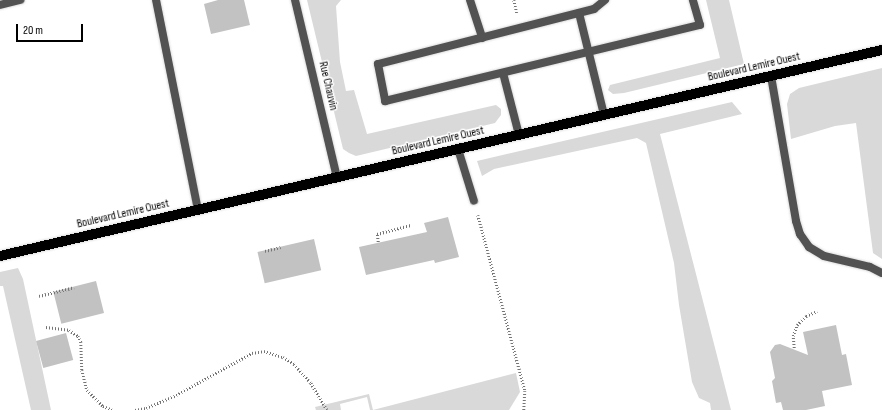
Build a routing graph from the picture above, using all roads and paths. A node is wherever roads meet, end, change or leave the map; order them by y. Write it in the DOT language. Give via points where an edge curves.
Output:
graph roads {
  1 [pos="20,0"];
  2 [pos="156,0"];
  3 [pos="295,0"];
  4 [pos="470,0"];
  5 [pos="605,0"];
  6 [pos="694,0"];
  7 [pos="0,5"];
  8 [pos="579,13"];
  9 [pos="482,38"];
  10 [pos="882,50"];
  11 [pos="588,53"];
  12 [pos="503,73"];
  13 [pos="771,76"];
  14 [pos="604,115"];
  15 [pos="519,135"];
  16 [pos="458,149"];
  17 [pos="337,178"];
  18 [pos="474,201"];
  19 [pos="198,210"];
  20 [pos="411,225"];
  21 [pos="378,242"];
  22 [pos="281,247"];
  23 [pos="265,252"];
  24 [pos="0,256"];
  25 [pos="882,273"];
  26 [pos="74,287"];
  27 [pos="38,296"];
  28 [pos="817,311"];
  29 [pos="46,327"];
  30 [pos="794,348"];
  31 [pos="112,410"];
  32 [pos="135,410"];
  33 [pos="326,410"];
  34 [pos="524,410"];
  1 -- 7 [label="street"];
  2 -- 19 [label="street"];
  3 -- 17 [label="street, Rue Chauvin"];
  4 -- 9 [label="street"];
  5 -- 8 [label="street" via="594,10"];
  6 -- 11 [label="street" via="700,25"];
  8 -- 9 [label="street"];
  8 -- 11 [label="street"];
  9 -- 12 [label="street" via="378,64 386,101"];
  10 -- 13 [label="main road, Boulevard Lemire Ouest"];
  11 -- 12 [label="street"];
  11 -- 14 [label="street"];
  12 -- 15 [label="street"];
  13 -- 14 [label="main road, Boulevard Lemire Ouest"];
  13 -- 25 [label="street" via="800,234 809,247 824,256 870,267"];
  14 -- 15 [label="main road, Boulevard Lemire Ouest"];
  15 -- 16 [label="main road, Boulevard Lemire Ouest"];
  16 -- 17 [label="main road, Boulevard Lemire Ouest"];
  16 -- 18 [label="street"];
  17 -- 19 [label="main road, Boulevard Lemire Ouest"];
  18 -- 34 [label="path" via="525,391"];
  19 -- 24 [label="main road, Boulevard Lemire Ouest"];
  20 -- 21 [label="path" via="377,234"];
  22 -- 23 [label="path"];
  26 -- 27 [label="path"];
  28 -- 30 [label="path" via="806,316 797,325 793,336"];
  29 -- 31 [label="path" via="70,330 78,336 87,390 103,406"];
  32 -- 33 [label="path" via="176,395 252,353 264,351 294,364 311,383"];
}
